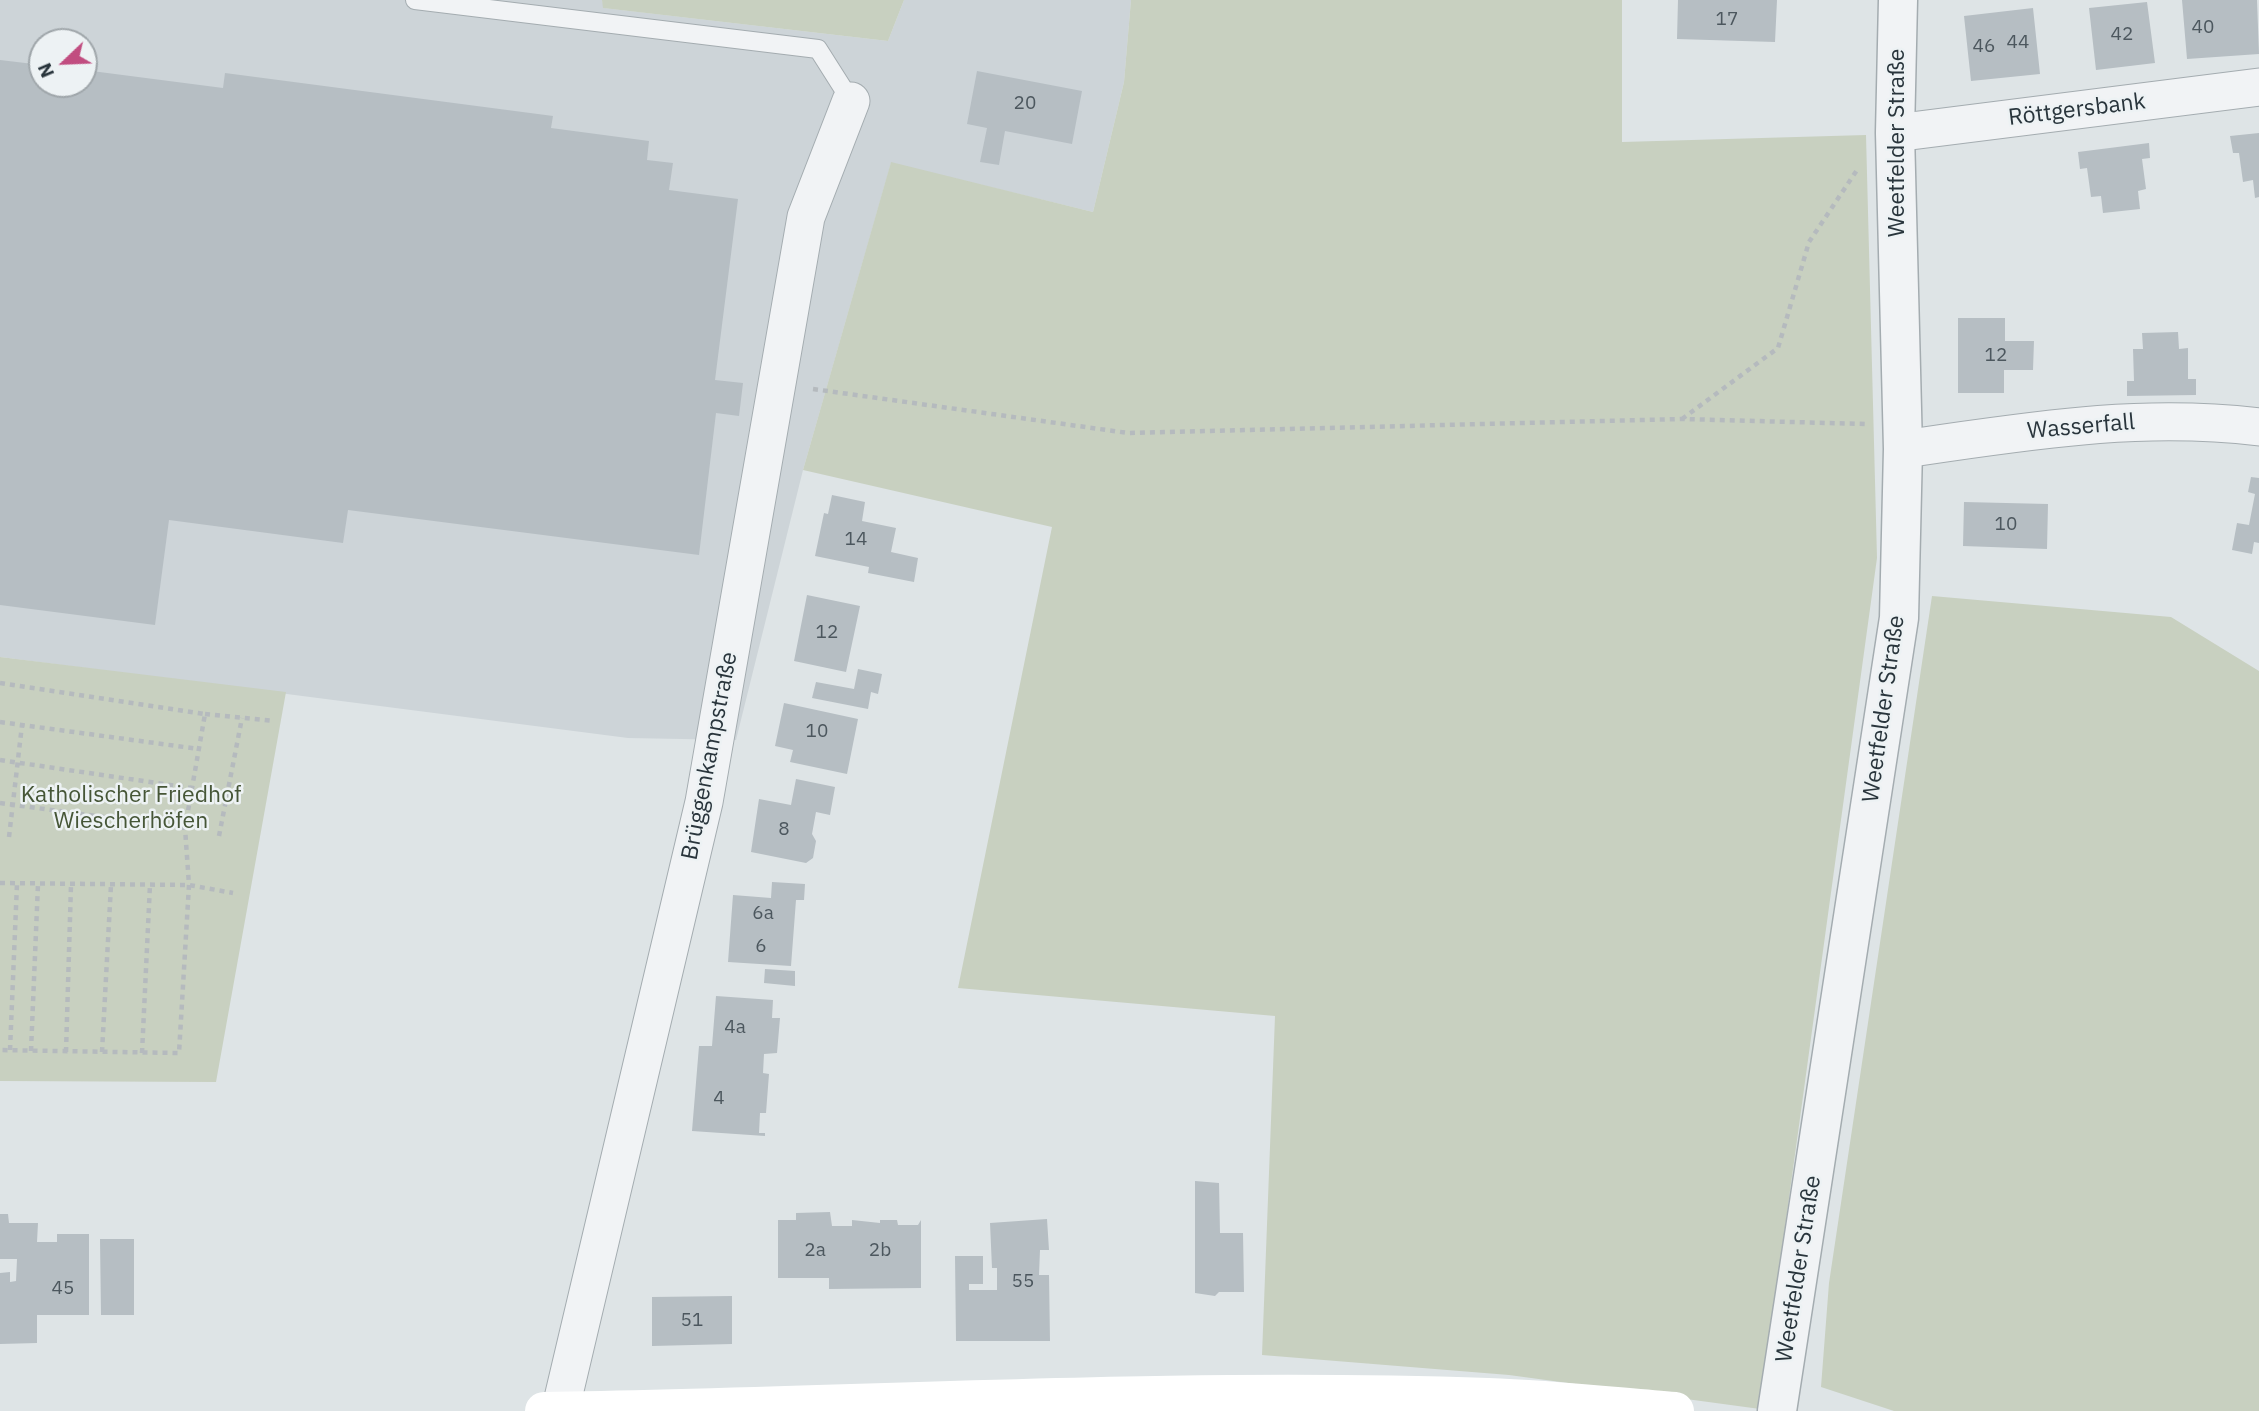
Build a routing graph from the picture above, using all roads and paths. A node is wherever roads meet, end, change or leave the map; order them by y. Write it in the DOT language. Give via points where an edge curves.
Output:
graph roads {
  1 [pos="415,0"];
  2 [pos="1898,0"];
  3 [pos="2259,87"];
  4 [pos="851,101"];
  5 [pos="1895,133"];
  6 [pos="778,384"];
  7 [pos="1682,419"];
  8 [pos="2259,427"];
  9 [pos="1903,436"];
  10 [pos="0,683"];
  11 [pos="205,714"];
  12 [pos="242,718"];
  13 [pos="274,721"];
  14 [pos="0,722"];
  15 [pos="22,725"];
  16 [pos="199,749"];
  17 [pos="0,760"];
  18 [pos="18,763"];
  19 [pos="191,788"];
  20 [pos="14,802"];
  21 [pos="0,803"];
  22 [pos="185,828"];
  23 [pos="219,836"];
  24 [pos="9,837"];
  25 [pos="0,883"];
  26 [pos="17,884"];
  27 [pos="38,884"];
  28 [pos="71,885"];
  29 [pos="111,885"];
  30 [pos="150,885"];
  31 [pos="189,885"];
  32 [pos="233,893"];
  33 [pos="0,1050"];
  34 [pos="10,1050"];
  35 [pos="31,1051"];
  36 [pos="66,1052"];
  37 [pos="102,1052"];
  38 [pos="142,1052"];
  39 [pos="544,1411"];
  40 [pos="560,1411"];
  41 [pos="1675,1411"];
  42 [pos="1777,1411"];
  1 -- 4 [label="lane" via="818,49"];
  2 -- 5 [label="street, Weetfelder Straße"];
  3 -- 5 [label="street, Röttgersbank"];
  4 -- 6 [label="street, Brüggenkampstraße" via="806,217"];
  5 -- 7 [label="path" via="1849,177 1808,242 1778,348"];
  5 -- 9 [label="street, Weetfelder Straße"];
  6 -- 7 [label="path" via="1128,433"];
  6 -- 40 [label="street, Brüggenkampstraße" via="704,802"];
  7 -- 9 [label="path"];
  8 -- 9 [label="street, Wasserfall" via="2200,420"];
  9 -- 42 [label="street, Weetfelder Straße" via="1899,618"];
  10 -- 11 [label="path"];
  11 -- 12 [label="path"];
  11 -- 16 [label="path"];
  12 -- 13 [label="path"];
  12 -- 23 [label="path"];
  14 -- 15 [label="path"];
  15 -- 16 [label="path"];
  15 -- 18 [label="path"];
  16 -- 19 [label="path"];
  17 -- 18 [label="path"];
  18 -- 19 [label="path"];
  18 -- 20 [label="path"];
  19 -- 22 [label="path"];
  20 -- 21 [label="path"];
  20 -- 22 [label="path"];
  20 -- 24 [label="path"];
  22 -- 31 [label="path"];
  25 -- 26 [label="path"];
  26 -- 27 [label="path"];
  26 -- 34 [label="path"];
  27 -- 28 [label="path"];
  27 -- 35 [label="path"];
  28 -- 29 [label="path"];
  28 -- 36 [label="path"];
  29 -- 30 [label="path"];
  29 -- 37 [label="path"];
  30 -- 31 [label="path"];
  30 -- 38 [label="path"];
  31 -- 32 [label="path"];
  31 -- 38 [label="path" via="179,1053"];
  33 -- 34 [label="path"];
  34 -- 35 [label="path"];
  35 -- 36 [label="path"];
  36 -- 37 [label="path"];
  37 -- 38 [label="path"];
  39 -- 40 [label="main road"];
  40 -- 41 [label="main road" via="1324,1395 1490,1397"];
}
